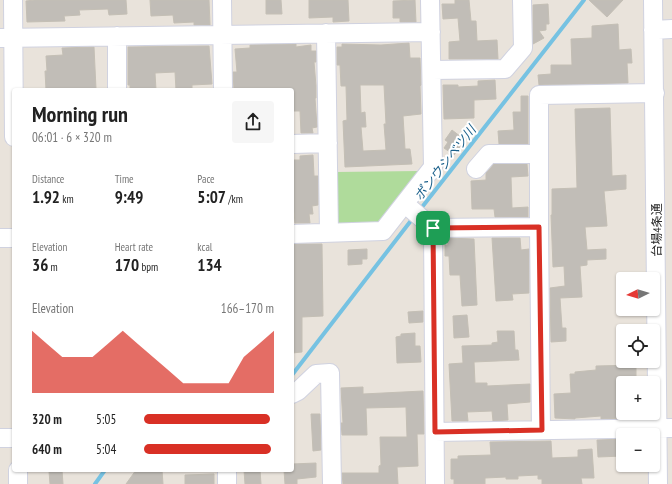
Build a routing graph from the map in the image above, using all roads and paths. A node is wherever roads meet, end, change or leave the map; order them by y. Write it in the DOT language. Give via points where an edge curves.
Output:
graph roads {
  1 [pos="13,0"];
  2 [pos="222,0"];
  3 [pos="430,0"];
  4 [pos="522,0"];
  5 [pos="653,0"];
  6 [pos="672,29"];
  7 [pos="653,30"];
  8 [pos="431,32"];
  9 [pos="326,33"];
  10 [pos="222,35"];
  11 [pos="117,36"];
  12 [pos="7,38"];
  13 [pos="432,70"];
  14 [pos="118,88"];
  15 [pos="223,88"];
  16 [pos="655,93"];
  17 [pos="12,109"];
  18 [pos="328,143"];
  19 [pos="294,144"];
  20 [pos="539,154"];
  21 [pos="476,169"];
  22 [pos="408,207"];
  23 [pos="430,225"];
  24 [pos="539,227"];
  25 [pos="329,233"];
  26 [pos="294,234"];
  27 [pos="0,238"];
  28 [pos="12,238"];
  29 [pos="294,393"];
  30 [pos="665,428"];
  31 [pos="542,430"];
  32 [pos="435,432"];
  33 [pos="0,438"];
  34 [pos="12,438"];
  35 [pos="18,472"];
  36 [pos="227,472"];
  37 [pos="18,484"];
  38 [pos="227,484"];
  39 [pos="332,484"];
  40 [pos="435,484"];
  41 [pos="658,484"];
  1 -- 12 [label="street"];
  2 -- 10 [label="street"];
  3 -- 8 [label="street"];
  4 -- 13 [label="street" via="523,48 505,69"];
  5 -- 7 [label="street, 台場4条通"];
  6 -- 7 [label="street"];
  7 -- 16 [label="street, 台場4条通"];
  8 -- 9 [label="street"];
  8 -- 13 [label="street"];
  9 -- 10 [label="street"];
  9 -- 18 [label="street"];
  10 -- 11 [label="street"];
  10 -- 15 [label="street"];
  11 -- 12 [label="street"];
  11 -- 14 [label="street"];
  12 -- 17 [label="street"];
  13 -- 22 [label="street" via="433,167"];
  16 -- 20 [label="street" via="539,95"];
  16 -- 30 [label="street, 台場4条通"];
  18 -- 19 [label="street"];
  18 -- 25 [label="street"];
  20 -- 21 [label="street" via="488,154"];
  20 -- 24 [label="street"];
  22 -- 23 [label="street"];
  22 -- 25 [label="street" via="383,231"];
  23 -- 24 [label="street"];
  23 -- 32 [label="street"];
  24 -- 31 [label="street"];
  25 -- 26 [label="street"];
  27 -- 28 [label="street"];
  29 -- 39 [label="street" via="316,374 330,373"];
  30 -- 31 [label="street"];
  30 -- 41 [label="street, 台場4条通"];
  31 -- 32 [label="street"];
  32 -- 40 [label="street"];
  33 -- 34 [label="street"];
  35 -- 37 [label="street"];
  36 -- 38 [label="street"];
}
